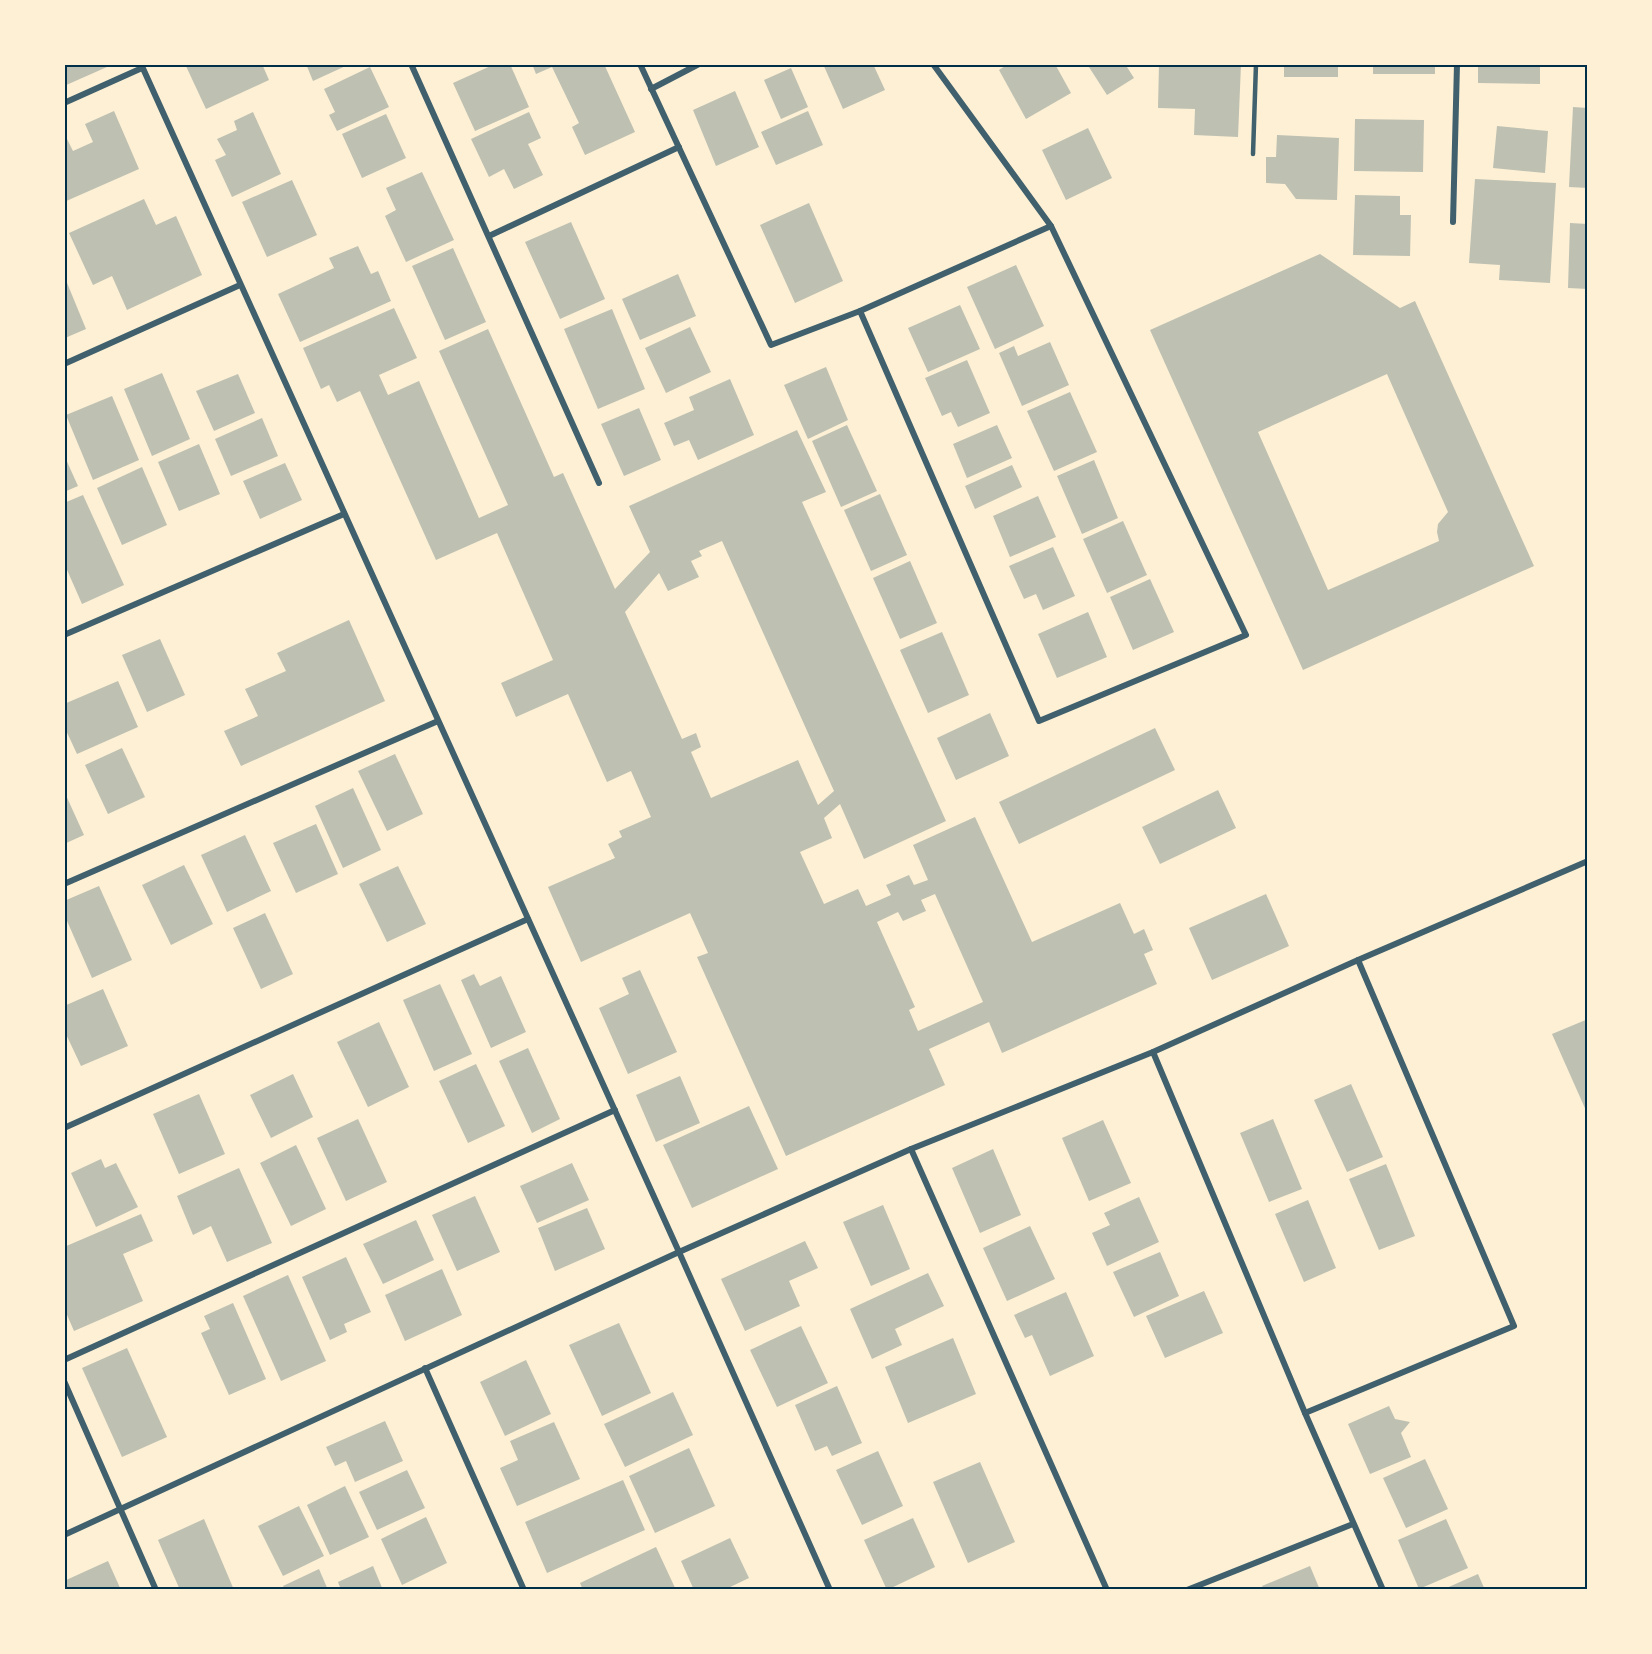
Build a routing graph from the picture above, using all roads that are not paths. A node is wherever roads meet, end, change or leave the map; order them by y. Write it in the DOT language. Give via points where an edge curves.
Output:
graph roads {
  1 [pos="411,64"];
  2 [pos="640,64"];
  3 [pos="699,64"];
  4 [pos="933,64"];
  5 [pos="1256,64"];
  6 [pos="1457,64"];
  7 [pos="142,66"];
  8 [pos="651,89"];
  9 [pos="64,103"];
  10 [pos="678,147"];
  11 [pos="1254,154"];
  12 [pos="1453,222"];
  13 [pos="1051,226"];
  14 [pos="489,236"];
  15 [pos="240,285"];
  16 [pos="860,311"];
  17 [pos="64,364"];
  18 [pos="598,483"];
  19 [pos="344,514"];
  20 [pos="64,635"];
  21 [pos="438,721"];
  22 [pos="1587,861"];
  23 [pos="64,884"];
  24 [pos="528,919"];
  25 [pos="1358,960"];
  26 [pos="1153,1052"];
  27 [pos="615,1110"];
  28 [pos="64,1128"];
  29 [pos="910,1149"];
  30 [pos="679,1252"];
  31 [pos="64,1360"];
  32 [pos="425,1368"];
  33 [pos="64,1381"];
  34 [pos="1305,1413"];
  35 [pos="121,1508"];
  36 [pos="1353,1524"];
  37 [pos="64,1535"];
  38 [pos="156,1590"];
  39 [pos="524,1590"];
  40 [pos="830,1590"];
  41 [pos="1107,1590"];
  42 [pos="1187,1590"];
  43 [pos="1383,1590"];
  1 -- 14 [label="street"];
  2 -- 8 [label="street"];
  3 -- 8 [label="street"];
  4 -- 13 [label="street"];
  5 -- 11 [label="lane"];
  6 -- 12 [label="street"];
  7 -- 9 [label="street"];
  7 -- 15 [label="street"];
  8 -- 10 [label="street"];
  10 -- 14 [label="street"];
  10 -- 16 [label="street" via="771,345"];
  13 -- 16 [label="street"];
  13 -- 16 [label="street" via="1246,635 1039,721"];
  14 -- 18 [label="street"];
  15 -- 17 [label="street"];
  15 -- 19 [label="street"];
  19 -- 20 [label="street"];
  19 -- 21 [label="street"];
  21 -- 23 [label="street"];
  21 -- 24 [label="street"];
  22 -- 25 [label="street"];
  24 -- 27 [label="street"];
  24 -- 28 [label="street"];
  25 -- 26 [label="street"];
  25 -- 34 [label="street" via="1514,1326"];
  26 -- 29 [label="street"];
  26 -- 34 [label="street"];
  27 -- 30 [label="street"];
  27 -- 31 [label="street"];
  29 -- 30 [label="street"];
  29 -- 41 [label="street"];
  30 -- 32 [label="street"];
  30 -- 40 [label="street"];
  32 -- 35 [label="street"];
  32 -- 39 [label="street"];
  33 -- 35 [label="street"];
  34 -- 36 [label="street"];
  35 -- 37 [label="street"];
  35 -- 38 [label="street"];
  36 -- 42 [label="street"];
  36 -- 43 [label="street"];
}
